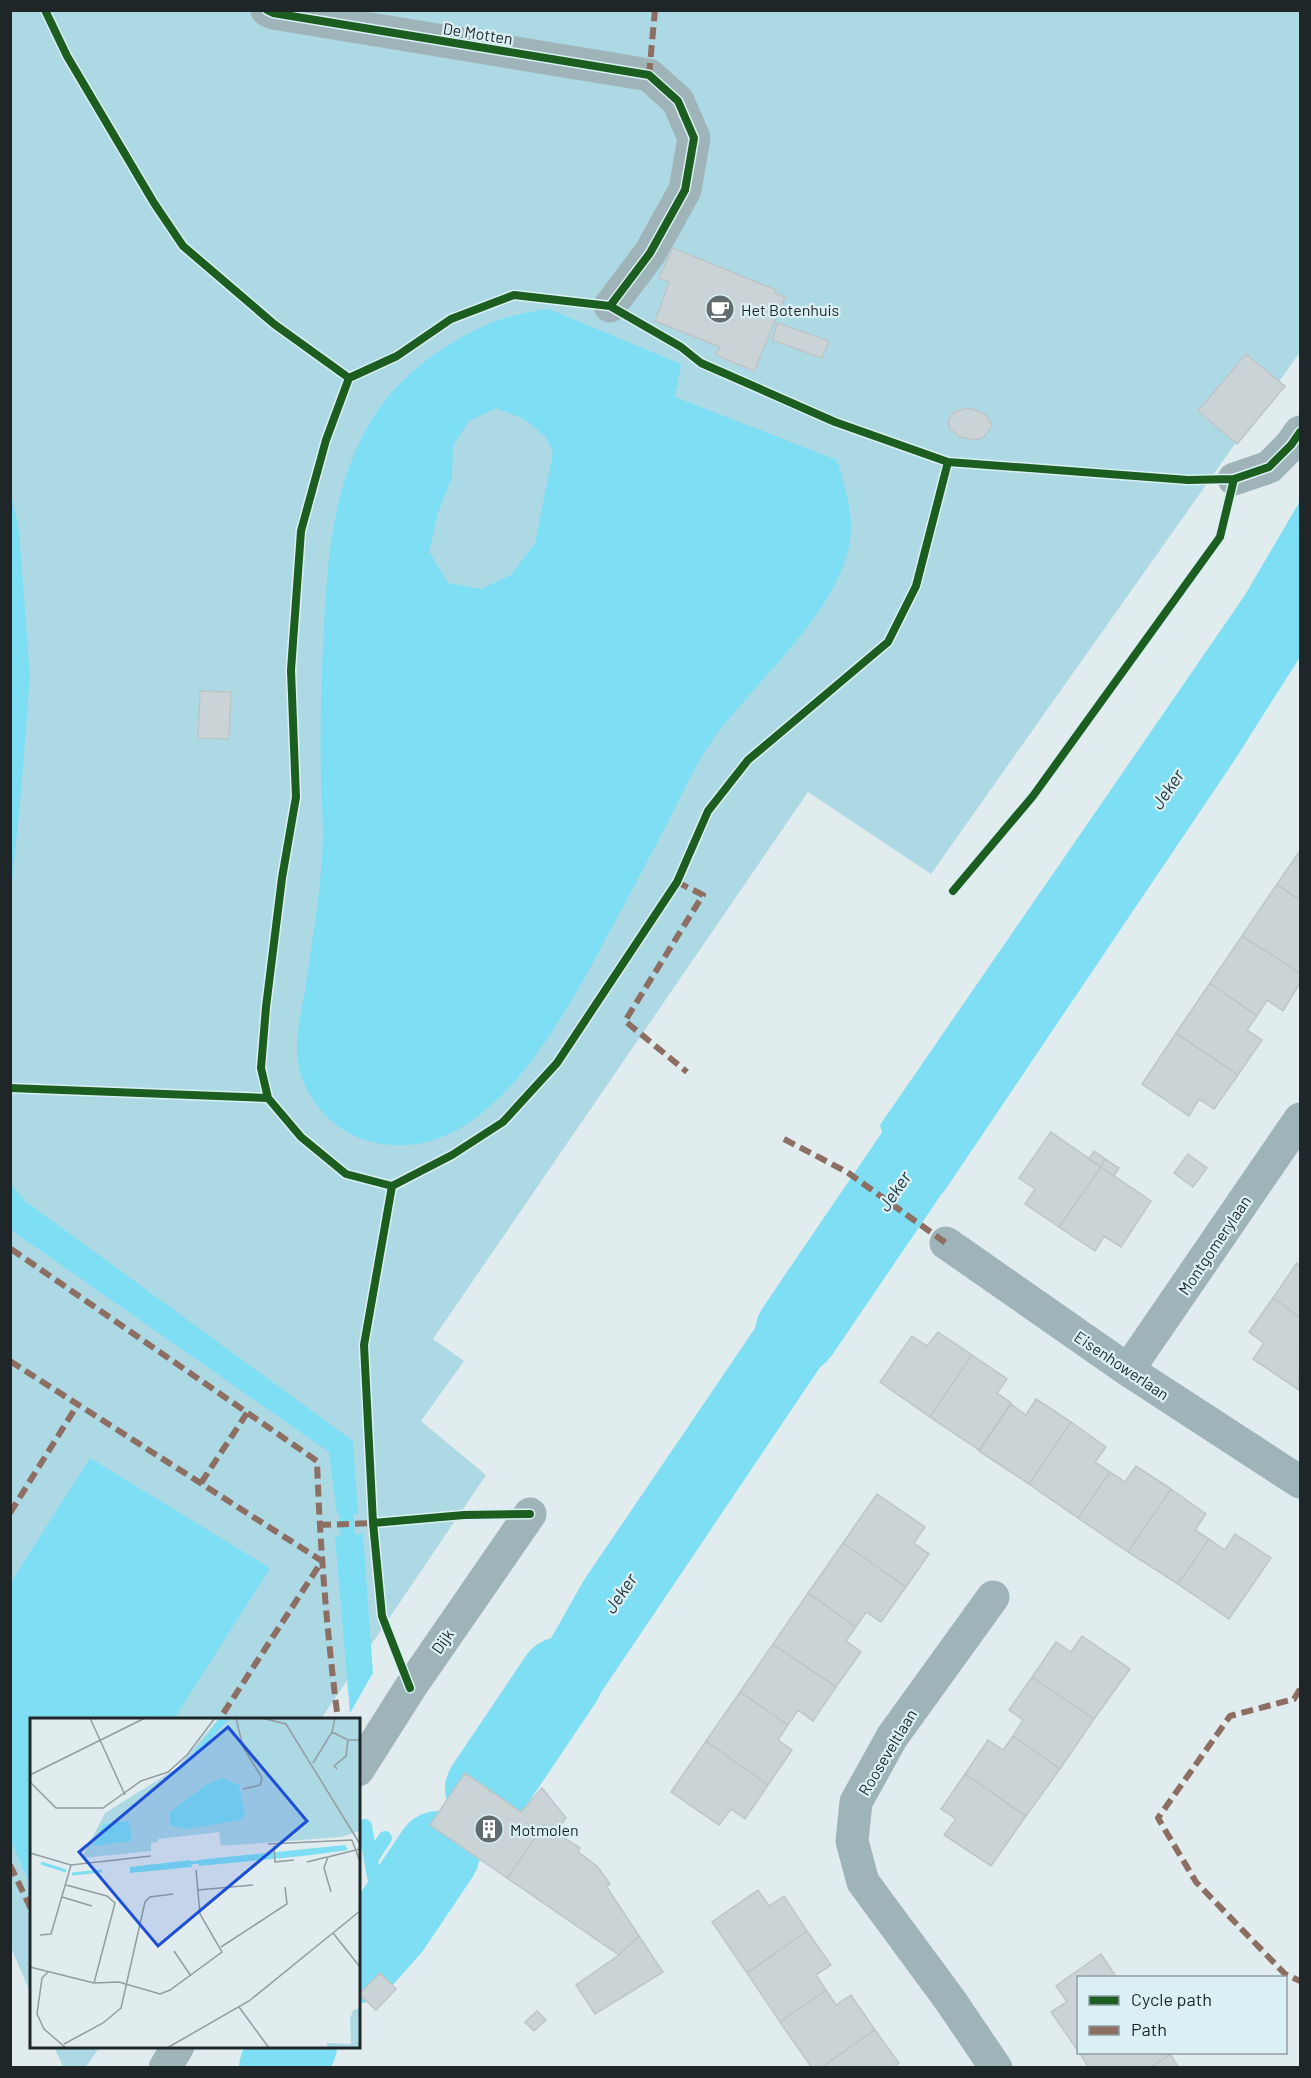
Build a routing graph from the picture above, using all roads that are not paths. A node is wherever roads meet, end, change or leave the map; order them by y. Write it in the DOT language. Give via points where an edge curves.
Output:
graph roads {
  1 [pos="267,10"];
  2 [pos="610,306"];
  3 [pos="1298,443"];
  4 [pos="1234,479"];
  5 [pos="1300,1119"];
  6 [pos="946,1243"];
  7 [pos="1128,1370"];
  8 [pos="1300,1482"];
  9 [pos="530,1514"];
  10 [pos="993,1597"];
  11 [pos="360,1767"];
  12 [pos="177,2048"];
  13 [pos="165,2067"];
  14 [pos="996,2067"];
  1 -- 2 [label="street, De Motten" via="649,75 678,101 694,138 685,190 650,253"];
  3 -- 4 [label="street" via="1269,467"];
  5 -- 7 [label="street, Montgomerylaan"];
  6 -- 7 [label="street, Eisenhowerlaan"];
  7 -- 8 [label="street, Eisenhowerlaan"];
  9 -- 11 [label="street, Dijk"];
  10 -- 14 [label="street, Rooseveltlaan" via="892,1737 856,1802 852,1841 863,1882"];
  12 -- 13 [label="street"];
}
